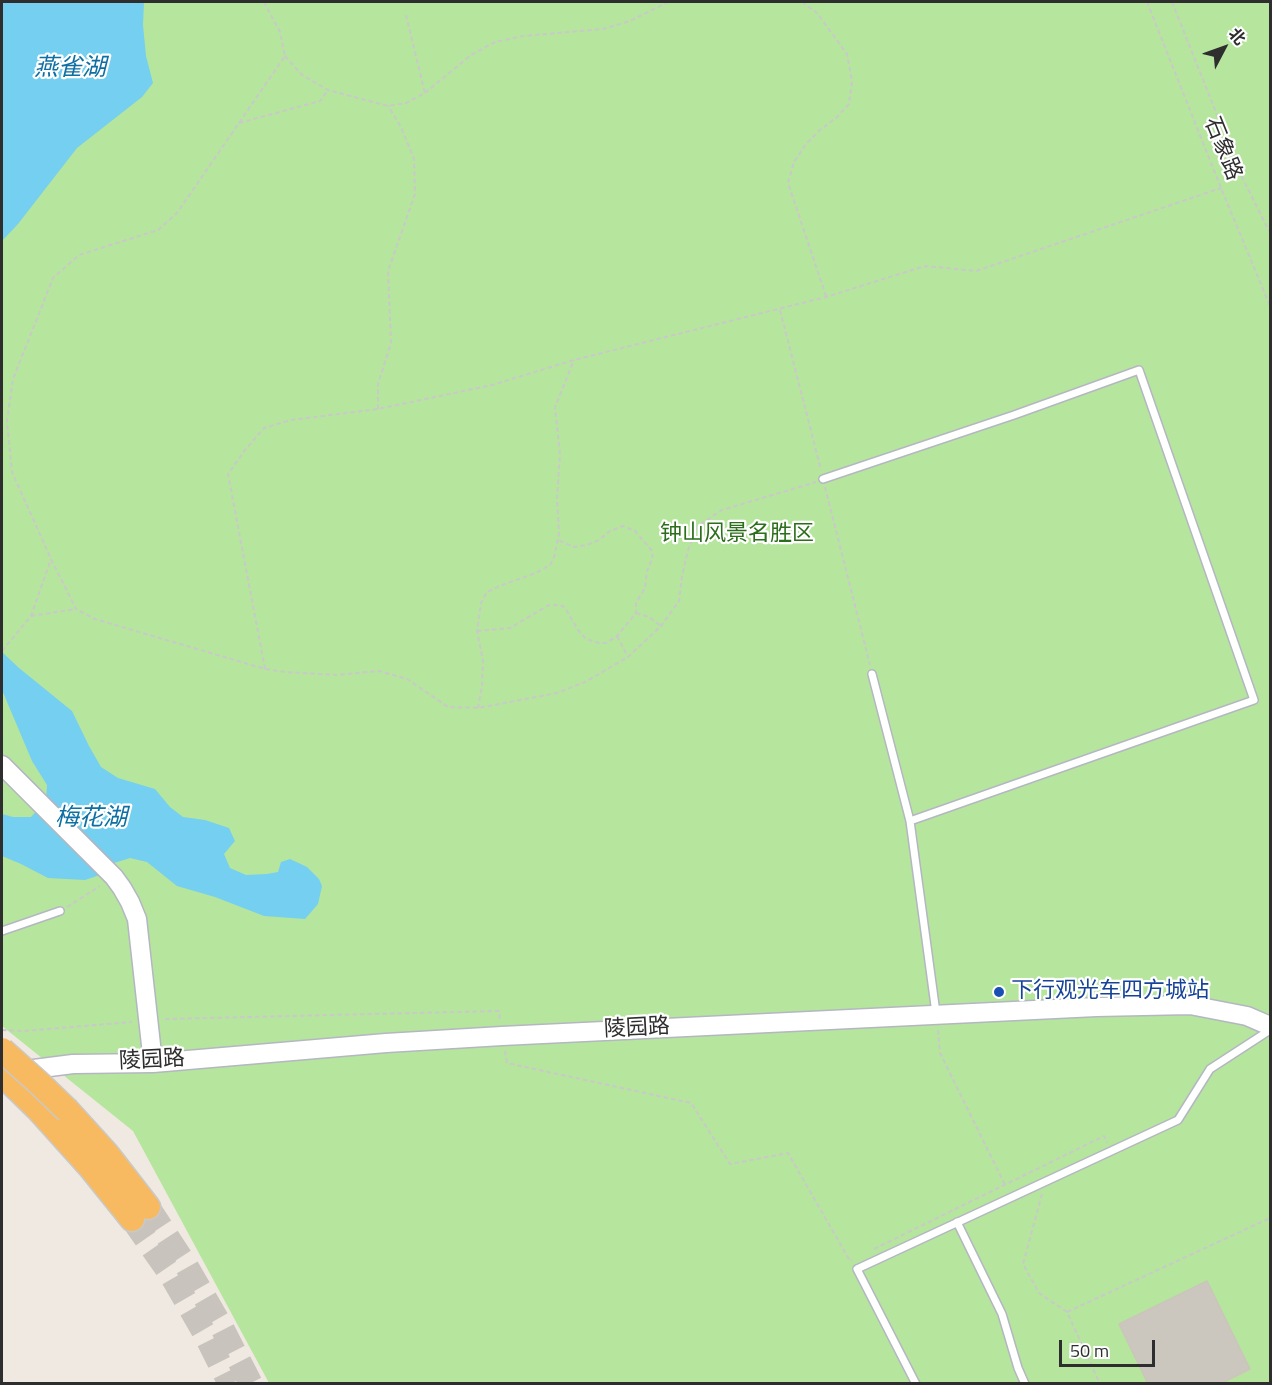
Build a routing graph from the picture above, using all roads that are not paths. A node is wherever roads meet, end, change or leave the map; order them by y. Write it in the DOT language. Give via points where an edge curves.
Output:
graph roads {
  1 [pos="823,479"];
  2 [pos="872,674"];
  3 [pos="2,765"];
  4 [pos="910,821"];
  5 [pos="60,911"];
  6 [pos="2,931"];
  7 [pos="937,1015"];
  8 [pos="1270,1028"];
  9 [pos="2,1050"];
  10 [pos="153,1063"];
  11 [pos="2,1074"];
  12 [pos="61,1119"];
  13 [pos="140,1213"];
  14 [pos="957,1222"];
  15 [pos="916,1383"];
  16 [pos="1025,1383"];
  1 -- 4 [label="lane" via="1139,370 1254,700"];
  2 -- 4 [label="lane"];
  3 -- 10 [label="street" via="126,895 137,919"];
  4 -- 7 [label="lane"];
  5 -- 6 [label="lane"];
  7 -- 8 [label="street, 陵园路" via="1190,1005 1247,1016"];
  7 -- 10 [label="street, 陵园路" via="386,1043"];
  8 -- 14 [label="lane" via="1210,1069 1178,1120"];
  9 -- 12 [label="highway, bridge" via="40,1084"];
  10 -- 11 [label="street, 陵园路" via="73,1064"];
  11 -- 12 [label="highway" via="38,1109"];
  12 -- 13 [label="highway" via="107,1154"];
  14 -- 15 [label="lane" via="857,1269"];
  14 -- 16 [label="lane" via="1002,1314"];
}
